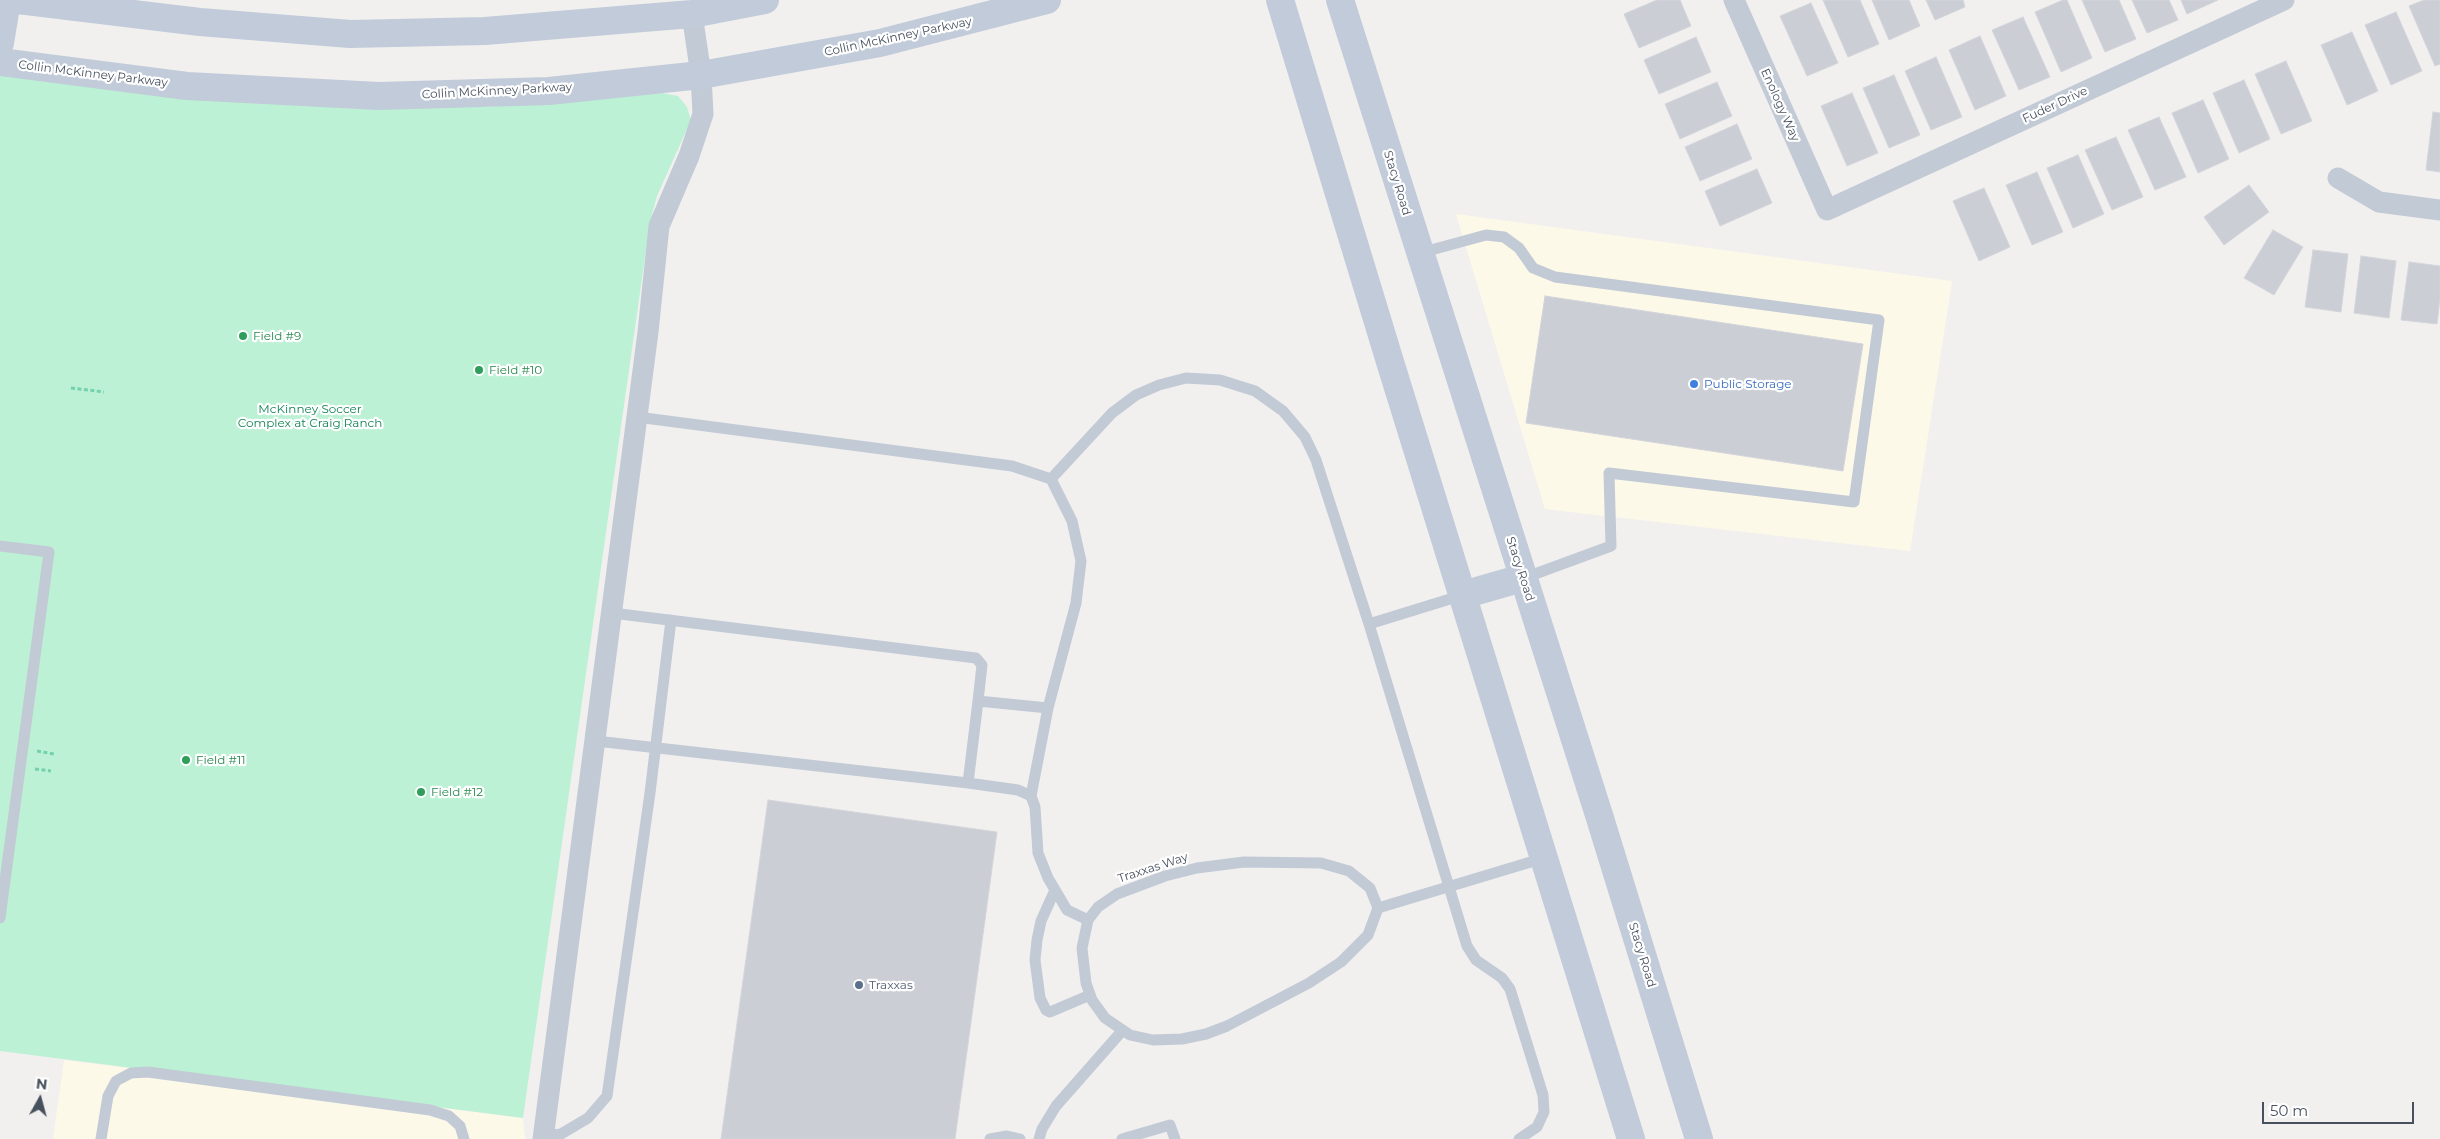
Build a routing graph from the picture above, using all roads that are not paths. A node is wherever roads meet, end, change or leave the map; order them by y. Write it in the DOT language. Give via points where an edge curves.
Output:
graph roads {
  1 [pos="7,0"];
  2 [pos="18,0"];
  3 [pos="765,0"];
  4 [pos="1047,0"];
  5 [pos="1280,0"];
  6 [pos="1340,0"];
  7 [pos="1734,0"];
  8 [pos="2284,0"];
  9 [pos="691,7"];
  10 [pos="0,43"];
  11 [pos="0,62"];
  12 [pos="701,75"];
  13 [pos="2338,178"];
  14 [pos="1827,210"];
  15 [pos="2440,210"];
  16 [pos="1420,253"];
  17 [pos="637,417"];
  18 [pos="1051,479"];
  19 [pos="0,546"];
  20 [pos="1522,578"];
  21 [pos="1463,595"];
  22 [pos="612,613"];
  23 [pos="671,620"];
  24 [pos="1368,624"];
  25 [pos="978,701"];
  26 [pos="1048,708"];
  27 [pos="596,741"];
  28 [pos="655,748"];
  29 [pos="968,783"];
  30 [pos="1031,796"];
  31 [pos="1544,858"];
  32 [pos="1449,888"];
  33 [pos="1055,890"];
  34 [pos="1378,908"];
  35 [pos="0,918"];
  36 [pos="1088,920"];
  37 [pos="1090,995"];
  38 [pos="1122,1031"];
  39 [pos="544,1137"];
  40 [pos="101,1139"];
  41 [pos="464,1139"];
  42 [pos="990,1139"];
  43 [pos="1020,1139"];
  44 [pos="1038,1139"];
  45 [pos="1122,1139"];
  46 [pos="1175,1139"];
  47 [pos="1519,1139"];
  48 [pos="1631,1139"];
  49 [pos="1699,1139"];
  1 -- 10 [label="main road"];
  2 -- 9 [label="main road" via="200,22 350,34 485,31"];
  3 -- 9 [label="main road"];
  4 -- 12 [label="main road, Collin McKinney Parkway" via="880,43"];
  5 -- 21 [label="main road"];
  6 -- 16 [label="main road, Stacy Road"];
  7 -- 14 [label="street, Enology Way"];
  8 -- 14 [label="street, Fuder Drive"];
  9 -- 12 [label="street"];
  11 -- 12 [label="main road, Collin McKinney Parkway" via="187,86 379,96 549,91"];
  12 -- 17 [label="street" via="702,114 689,156 659,226"];
  13 -- 15 [label="street" via="2379,202"];
  16 -- 20 [label="main road, Stacy Road"];
  16 -- 20 [label="lane" via="1486,235 1504,238 1519,248 1533,268 1555,277 1879,320 1854,502 1609,473 1611,546"];
  17 -- 18 [label="lane" via="1012,466"];
  17 -- 22 [label="street"];
  18 -- 24 [label="lane" via="1112,413 1136,395 1159,385 1186,378 1220,380 1255,391 1283,411 1305,437 1316,460"];
  18 -- 26 [label="lane" via="1072,521 1081,560 1076,603"];
  19 -- 35 [label="lane" via="49,552"];
  20 -- 21 [label="main road"];
  20 -- 49 [label="main road, Stacy Road"];
  21 -- 24 [label="lane"];
  21 -- 31 [label="main road"];
  22 -- 23 [label="lane"];
  22 -- 27 [label="street"];
  23 -- 25 [label="lane" via="976,658 982,665"];
  23 -- 28 [label="lane"];
  24 -- 32 [label="lane"];
  25 -- 26 [label="lane"];
  25 -- 29 [label="lane"];
  26 -- 30 [label="lane"];
  27 -- 28 [label="lane"];
  27 -- 39 [label="street"];
  28 -- 29 [label="lane"];
  28 -- 39 [label="lane" via="607,1096 588,1118 561,1134"];
  29 -- 30 [label="lane" via="1018,790"];
  30 -- 33 [label="lane" via="1035,807 1038,853"];
  31 -- 32 [label="lane"];
  31 -- 48 [label="main road"];
  32 -- 34 [label="lane"];
  32 -- 47 [label="lane" via="1467,946 1476,960 1502,978 1510,988 1543,1095 1544,1112 1537,1127"];
  33 -- 36 [label="lane" via="1067,910"];
  33 -- 37 [label="lane" via="1041,921 1037,940 1035,960 1040,998 1050,1012"];
  34 -- 36 [label="lane, Traxxas Way" via="1370,888 1349,871 1321,863 1244,862 1198,868 1140,884 1098,907"];
  34 -- 38 [label="lane" via="1368,934 1341,962 1309,983 1227,1026 1182,1039 1152,1040"];
  36 -- 37 [label="lane" via="1082,948"];
  37 -- 38 [label="lane" via="1105,1018"];
  38 -- 44 [label="lane" via="1056,1106"];
  40 -- 41 [label="lane" via="108,1096 116,1081 131,1073 148,1072 430,1110 449,1116 460,1126"];
  42 -- 43 [label="lane" via="1007,1136"];
  45 -- 46 [label="lane" via="1170,1125"];
}
